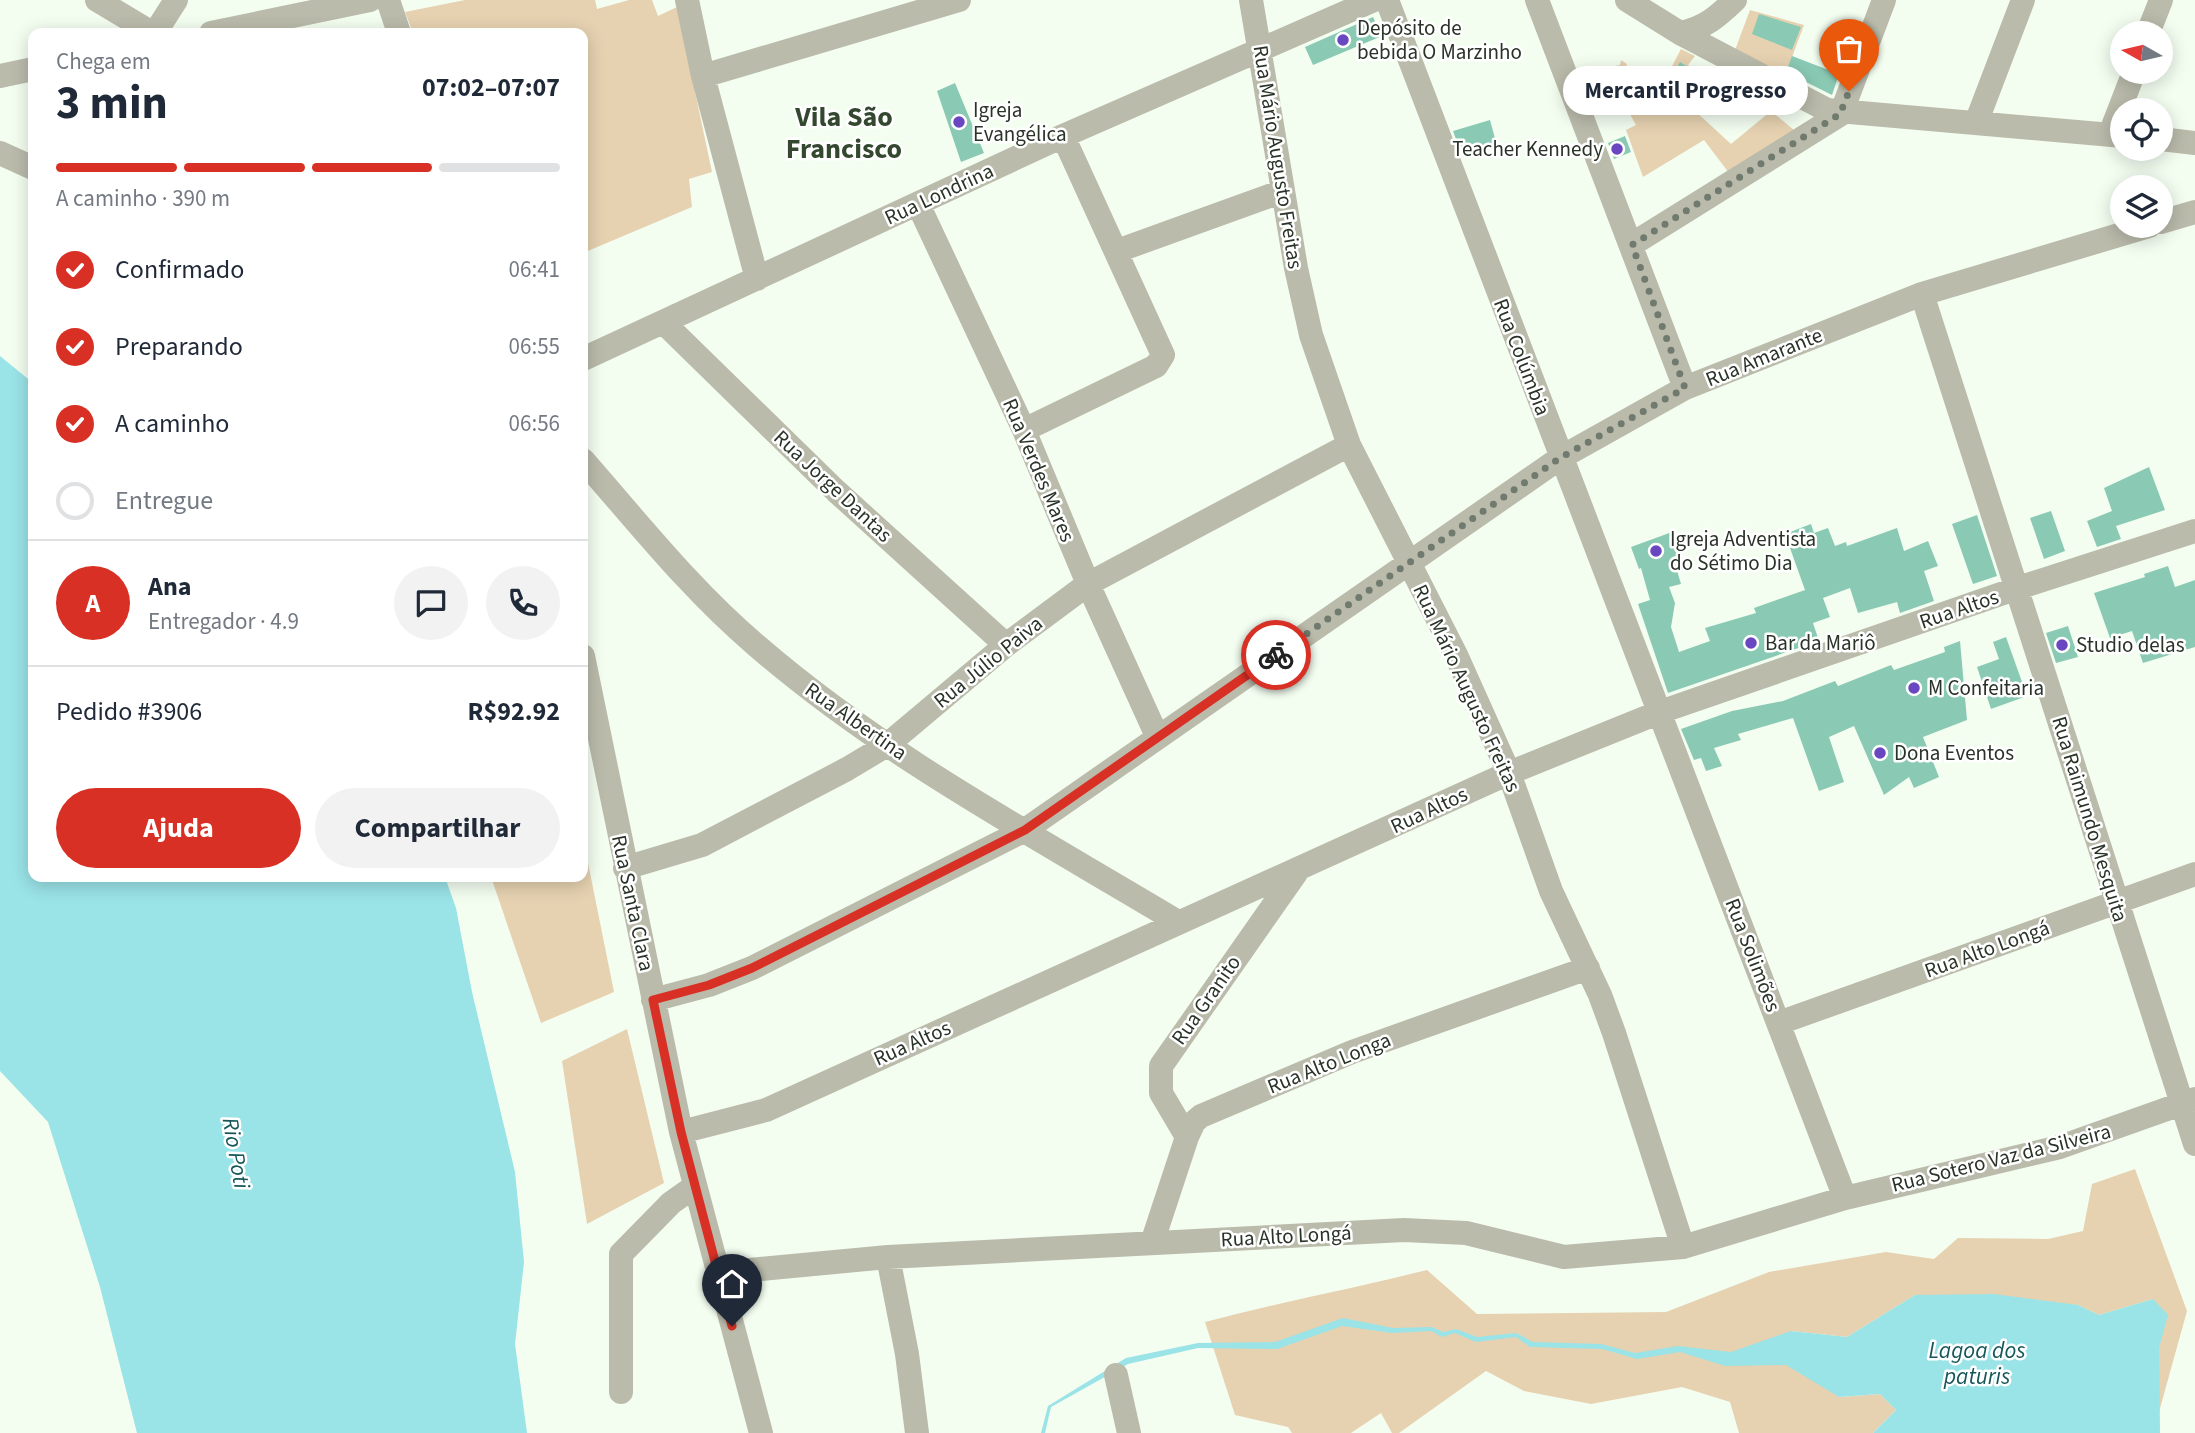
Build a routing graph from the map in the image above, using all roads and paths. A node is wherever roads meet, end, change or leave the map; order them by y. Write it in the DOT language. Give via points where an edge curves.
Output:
graph roads {
  1 [pos="97,0"];
  2 [pos="176,0"];
  3 [pos="370,0"];
  4 [pos="388,0"];
  5 [pos="688,0"];
  6 [pos="959,0"];
  7 [pos="1251,0"];
  8 [pos="1374,0"];
  9 [pos="1387,0"];
  10 [pos="1537,0"];
  11 [pos="1627,0"];
  12 [pos="1735,0"];
  13 [pos="1884,0"];
  14 [pos="2023,0"];
  15 [pos="2161,0"];
  16 [pos="2153,21"];
  17 [pos="145,28"];
  18 [pos="157,28"];
  19 [pos="235,28"];
  20 [pos="397,28"];
  21 [pos="1680,33"];
  22 [pos="1261,48"];
  23 [pos="28,70"];
  24 [pos="0,76"];
  25 [pos="703,76"];
  26 [pos="1840,114"];
  27 [pos="1976,123"];
  28 [pos="2110,134"];
  29 [pos="1063,136"];
  30 [pos="2173,140"];
  31 [pos="2195,143"];
  32 [pos="0,153"];
  33 [pos="28,166"];
  34 [pos="1283,191"];
  35 [pos="918,204"];
  36 [pos="2195,212"];
  37 [pos="2173,218"];
  38 [pos="2110,238"];
  39 [pos="1632,245"];
  40 [pos="1117,251"];
  41 [pos="757,279"];
  42 [pos="1922,294"];
  43 [pos="664,323"];
  44 [pos="588,357"];
  45 [pos="1685,388"];
  46 [pos="1024,430"];
  47 [pos="1349,445"];
  48 [pos="1560,458"];
  49 [pos="588,466"];
  50 [pos="2195,531"];
  51 [pos="1410,564"];
  52 [pos="1087,584"];
  53 [pos="2018,588"];
  54 [pos="1006,645"];
  55 [pos="588,681"];
  56 [pos="1660,712"];
  57 [pos="1157,736"];
  58 [pos="887,745"];
  59 [pos="1509,773"];
  60 [pos="1025,830"];
  61 [pos="625,868"];
  62 [pos="1297,871"];
  63 [pos="2195,874"];
  64 [pos="2116,903"];
  65 [pos="1178,922"];
  66 [pos="1588,968"];
  67 [pos="653,1000"];
  68 [pos="1779,1023"];
  69 [pos="2188,1102"];
  70 [pos="681,1132"];
  71 [pos="1187,1137"];
  72 [pos="2195,1144"];
  73 [pos="695,1186"];
  74 [pos="1844,1198"];
  75 [pos="1152,1243"];
  76 [pos="1683,1247"];
  77 [pos="888,1256"];
  78 [pos="718,1273"];
  79 [pos="1116,1375"];
  80 [pos="621,1392"];
  81 [pos="761,1433"];
  82 [pos="917,1433"];
  83 [pos="1129,1433"];
  1 -- 17 [label="street"];
  2 -- 18 [label="street"];
  3 -- 19 [label="street"];
  4 -- 20 [label="street"];
  5 -- 25 [label="street"];
  6 -- 25 [label="street"];
  7 -- 22 [label="street, Rua Mário Augusto Freitas"];
  8 -- 22 [label="street, Rua Londrina"];
  9 -- 48 [label="street, Rua Colúmbia"];
  10 -- 39 [label="street"];
  11 -- 21 [label="street"];
  12 -- 21 [label="street" via="1713,22"];
  13 -- 26 [label="street"];
  14 -- 27 [label="street"];
  15 -- 16 [label="street"];
  21 -- 26 [label="street" via="1815,106"];
  22 -- 29 [label="street, Rua Londrina"];
  22 -- 34 [label="street, Rua Mário Augusto Freitas"];
  23 -- 24 [label="street"];
  25 -- 41 [label="street"];
  26 -- 27 [label="street"];
  26 -- 39 [label="street"];
  27 -- 28 [label="street"];
  29 -- 35 [label="street, Rua Londrina"];
  29 -- 40 [label="street"];
  30 -- 31 [label="street"];
  32 -- 33 [label="street"];
  34 -- 40 [label="street"];
  34 -- 47 [label="street, Rua Mário Augusto Freitas" via="1311,335"];
  35 -- 41 [label="street, Rua Londrina"];
  35 -- 46 [label="street, Rua Verdes Mares"];
  36 -- 37 [label="street"];
  38 -- 42 [label="street, Rua Amarante"];
  39 -- 45 [label="street"];
  40 -- 46 [label="street" via="1162,359"];
  41 -- 43 [label="street, Rua Londrina"];
  42 -- 45 [label="street, Rua Amarante"];
  42 -- 53 [label="street, Rua Raimundo Mesquita"];
  43 -- 44 [label="street, Rua Londrina"];
  43 -- 54 [label="street, Rua Jorge Dantas" via="836,491"];
  45 -- 48 [label="street, Rua Amarante"];
  46 -- 52 [label="street, Rua Verdes Mares"];
  47 -- 51 [label="street, Rua Mário Augusto Freitas"];
  47 -- 52 [label="street, Rua Júlio Paiva"];
  48 -- 51 [label="street, Rua Amarante"];
  48 -- 56 [label="street, Rua Colúmbia"];
  49 -- 58 [label="street, Rua Albertina" via="715,608 796,679"];
  50 -- 53 [label="street, Rua Altos"];
  51 -- 57 [label="street, Rua Amarante"];
  51 -- 59 [label="street, Rua Mário Augusto Freitas"];
  52 -- 54 [label="street, Rua Júlio Paiva"];
  52 -- 57 [label="street, Rua Verdes Mares"];
  53 -- 56 [label="street, Rua Altos"];
  53 -- 64 [label="street, Rua Raimundo Mesquita"];
  54 -- 58 [label="street, Rua Júlio Paiva"];
  55 -- 61 [label="street, Rua Santa Clara"];
  56 -- 59 [label="street, Rua Altos"];
  56 -- 68 [label="street, Rua Solimões"];
  57 -- 60 [label="street, Rua Amarante"];
  58 -- 60 [label="street, Rua Albertina"];
  58 -- 61 [label="street, Rua Júlio Paiva" via="702,845"];
  59 -- 62 [label="street, Rua Altos"];
  59 -- 66 [label="street, Rua Mário Augusto Freitas" via="1551,891"];
  60 -- 65 [label="street, Rua Albertina"];
  60 -- 67 [label="street, Rua Amarante" via="752,968"];
  61 -- 67 [label="street, Rua Santa Clara"];
  62 -- 65 [label="street, Rua Altos"];
  62 -- 71 [label="street, Rua Granito" via="1161,1066 1161,1093"];
  63 -- 64 [label="street, Rua Alto Longá"];
  64 -- 68 [label="street, Rua Alto Longá"];
  64 -- 69 [label="street, Rua Raimundo Mesquita"];
  65 -- 70 [label="street, Rua Altos" via="766,1110"];
  66 -- 71 [label="street, Rua Alto Longa" via="1352,1052 1202,1116"];
  66 -- 76 [label="street, Rua Mário Augusto Freitas" via="1615,1033"];
  67 -- 70 [label="street, Rua Santa Clara"];
  68 -- 74 [label="street, Rua Solimões"];
  69 -- 72 [label="street, Rua Raimundo Mesquita"];
  69 -- 74 [label="street, Rua Sotero Vaz da Silveira" via="2060,1147"];
  70 -- 73 [label="street, Rua Santa Clara"];
  71 -- 75 [label="street, Rua Alto Longa"];
  73 -- 78 [label="street, Rua Santa Clara"];
  73 -- 80 [label="street" via="671,1203 621,1254"];
  74 -- 76 [label="street, Rua Alto Longá"];
  75 -- 76 [label="street, Rua Alto Longá" via="1434,1230 1466,1233 1564,1257"];
  75 -- 77 [label="street, Rua Alto Longá"];
  77 -- 78 [label="street, Rua Alto Longá"];
  77 -- 82 [label="street"];
  78 -- 81 [label="street, Rua Santa Clara"];
  79 -- 83 [label="street"];
}
